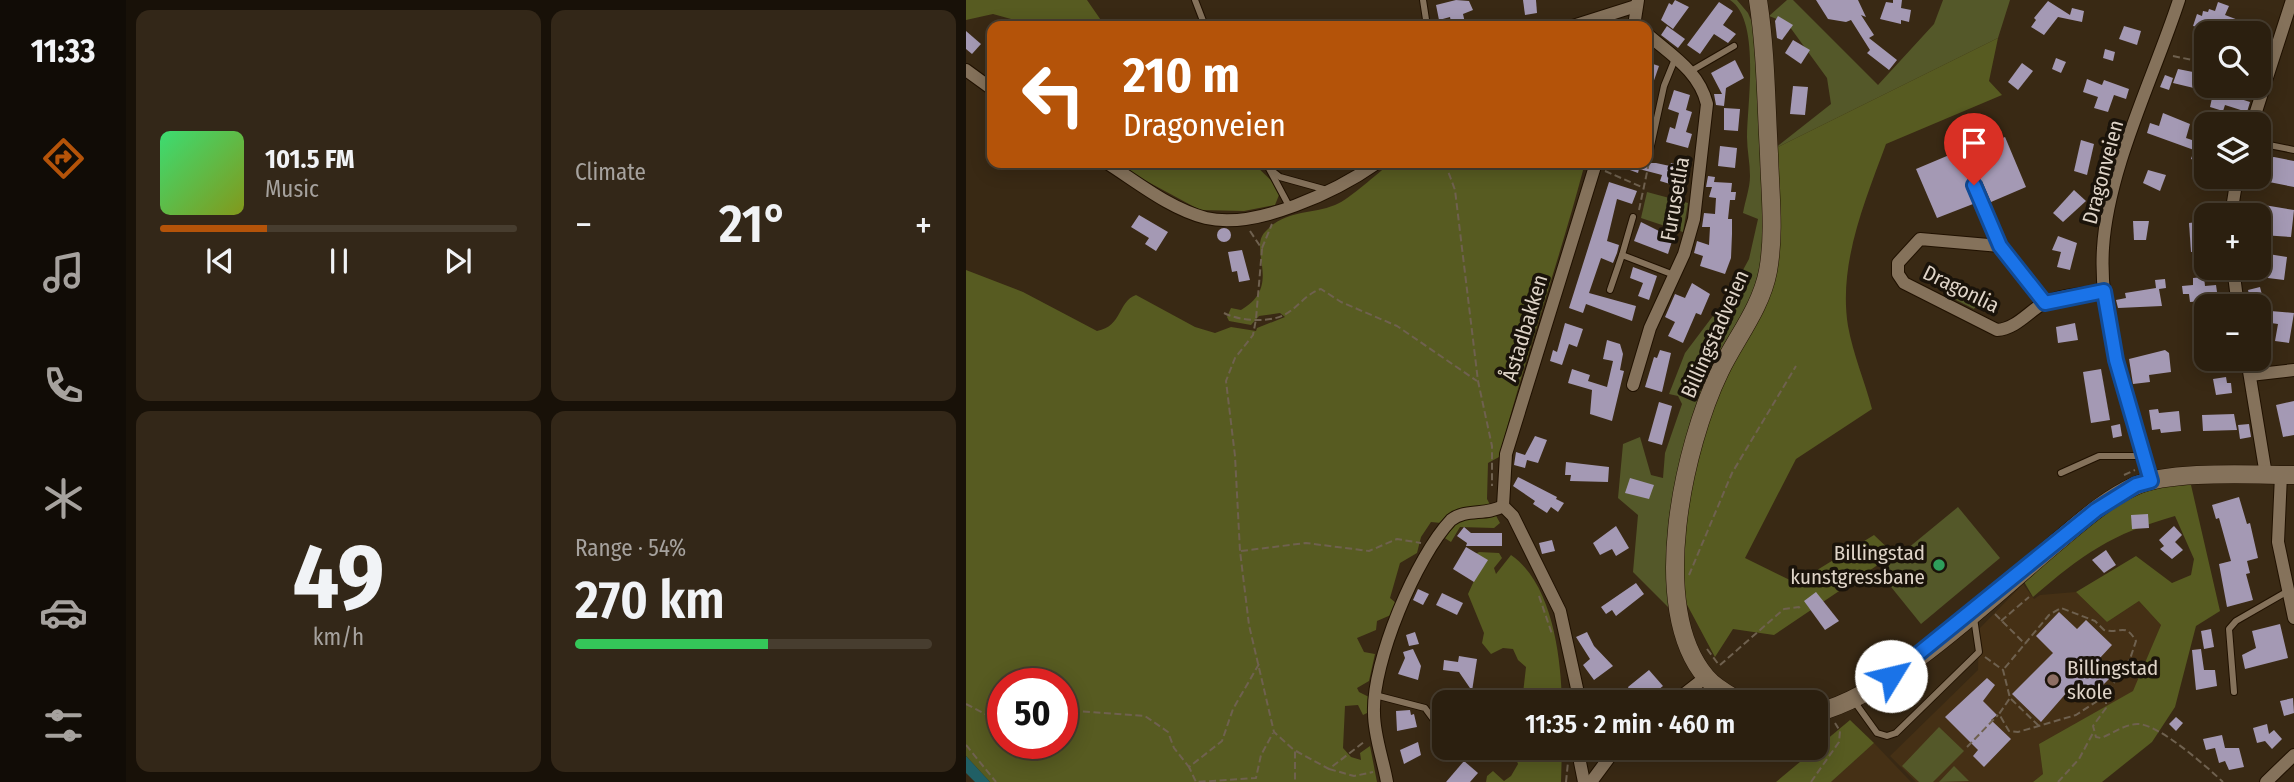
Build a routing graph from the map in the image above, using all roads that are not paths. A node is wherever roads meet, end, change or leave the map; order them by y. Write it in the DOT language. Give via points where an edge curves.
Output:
graph roads {
  1 [pos="1195,0"];
  2 [pos="1423,0"];
  3 [pos="1758,0"];
  4 [pos="2179,0"];
  5 [pos="2292,0"];
  6 [pos="1637,3"];
  7 [pos="1203,21"];
  8 [pos="1426,21"];
  9 [pos="1587,21"];
  10 [pos="1637,21"];
  11 [pos="1652,38"];
  12 [pos="1734,46"];
  13 [pos="1675,59"];
  14 [pos="966,70"];
  15 [pos="1691,71"];
  16 [pos="987,85"];
  17 [pos="2256,112"];
  18 [pos="1652,141"];
  19 [pos="2271,145"];
  20 [pos="2294,150"];
  21 [pos="1115,168"];
  22 [pos="1370,168"];
  23 [pos="1594,168"];
  24 [pos="1271,170"];
  25 [pos="1974,185"];
  26 [pos="1329,190"];
  27 [pos="1284,208"];
  28 [pos="1633,217"];
  29 [pos="2000,246"];
  30 [pos="1622,255"];
  31 [pos="1674,275"];
  32 [pos="1610,290"];
  33 [pos="2104,291"];
  34 [pos="2045,303"];
  35 [pos="2294,370"];
  36 [pos="2249,371"];
  37 [pos="2250,374"];
  38 [pos="1633,385"];
  39 [pos="2144,456"];
  40 [pos="2061,472"];
  41 [pos="2280,475"];
  42 [pos="2151,481"];
  43 [pos="1503,506"];
  44 [pos="2288,591"];
  45 [pos="1983,611"];
  46 [pos="2294,618"];
  47 [pos="1713,671"];
  48 [pos="1577,690"];
  49 [pos="1689,690"];
  50 [pos="1730,690"];
  51 [pos="2234,692"];
  52 [pos="1375,695"];
  53 [pos="1853,700"];
  54 [pos="1828,709"];
  55 [pos="1432,717"];
  56 [pos="2294,755"];
  57 [pos="1580,760"];
  58 [pos="1607,760"];
  59 [pos="1386,776"];
  60 [pos="1584,782"];
  61 [pos="1591,782"];
  62 [pos="2266,782"];
  1 -- 7 [label="lane"];
  2 -- 8 [label="lane"];
  3 -- 47 [label="main road, Billingstadveien" via="1769,154 1769,263 1758,303 1704,411 1691,456 1674,564 1681,628"];
  4 -- 33 [label="street, Dragonveien" via="2110,205 2103,250"];
  5 -- 17 [label="street"];
  6 -- 9 [label="street"];
  6 -- 10 [label="street"];
  11 -- 13 [label="street, Furusetlia"];
  12 -- 15 [label="lane"];
  13 -- 15 [label="street, Furusetlia"];
  13 -- 18 [label="lane"];
  14 -- 16 [label="street"];
  15 -- 31 [label="street, Furusetlia" via="1704,90 1706,123 1694,219"];
  19 -- 20 [label="lane"];
  21 -- 27 [label="street" via="1168,202 1206,218 1241,219"];
  22 -- 26 [label="street"];
  23 -- 43 [label="street, Åstadbakken" via="1506,454"];
  24 -- 26 [label="lane" via="1280,177"];
  24 -- 27 [label="lane"];
  25 -- 29 [label="street, Dragonlia"];
  26 -- 27 [label="street"];
  28 -- 30 [label="lane"];
  29 -- 34 [label="street, Dragonlia"];
  29 -- 34 [label="street, Dragonlia" via="1920,239 1898,263 1898,274 1904,283 1997,330 2009,328"];
  30 -- 31 [label="lane"];
  30 -- 32 [label="lane"];
  31 -- 38 [label="street, Furusetlia" via="1650,328"];
  33 -- 34 [label="street, Dragonlia"];
  33 -- 39 [label="street, Dragonveien" via="2116,360"];
  35 -- 37 [label="street"];
  36 -- 37 [label="street"];
  37 -- 41 [label="street"];
  39 -- 40 [label="lane" via="2099,456"];
  39 -- 42 [label="street, Dragonveien"];
  41 -- 42 [label="main road"];
  41 -- 44 [label="street" via="2278,542"];
  42 -- 45 [label="main road" via="2096,510"];
  43 -- 48 [label="street" via="1513,516 1560,611"];
  43 -- 52 [label="street" via="1493,512 1457,515 1446,524 1397,612"];
  44 -- 46 [label="street"];
  44 -- 51 [label="lane" via="2229,629"];
  45 -- 53 [label="main road"];
  45 -- 53 [label="lane" via="1979,652 1896,733 1877,733"];
  47 -- 49 [label="street"];
  47 -- 50 [label="main road, Billingstadveien"];
  52 -- 55 [label="lane" via="1425,708"];
  52 -- 59 [label="street" via="1376,733"];
  53 -- 54 [label="main road"];
  56 -- 62 [label="street"];
  57 -- 60 [label="street"];
  58 -- 61 [label="street"];
}
